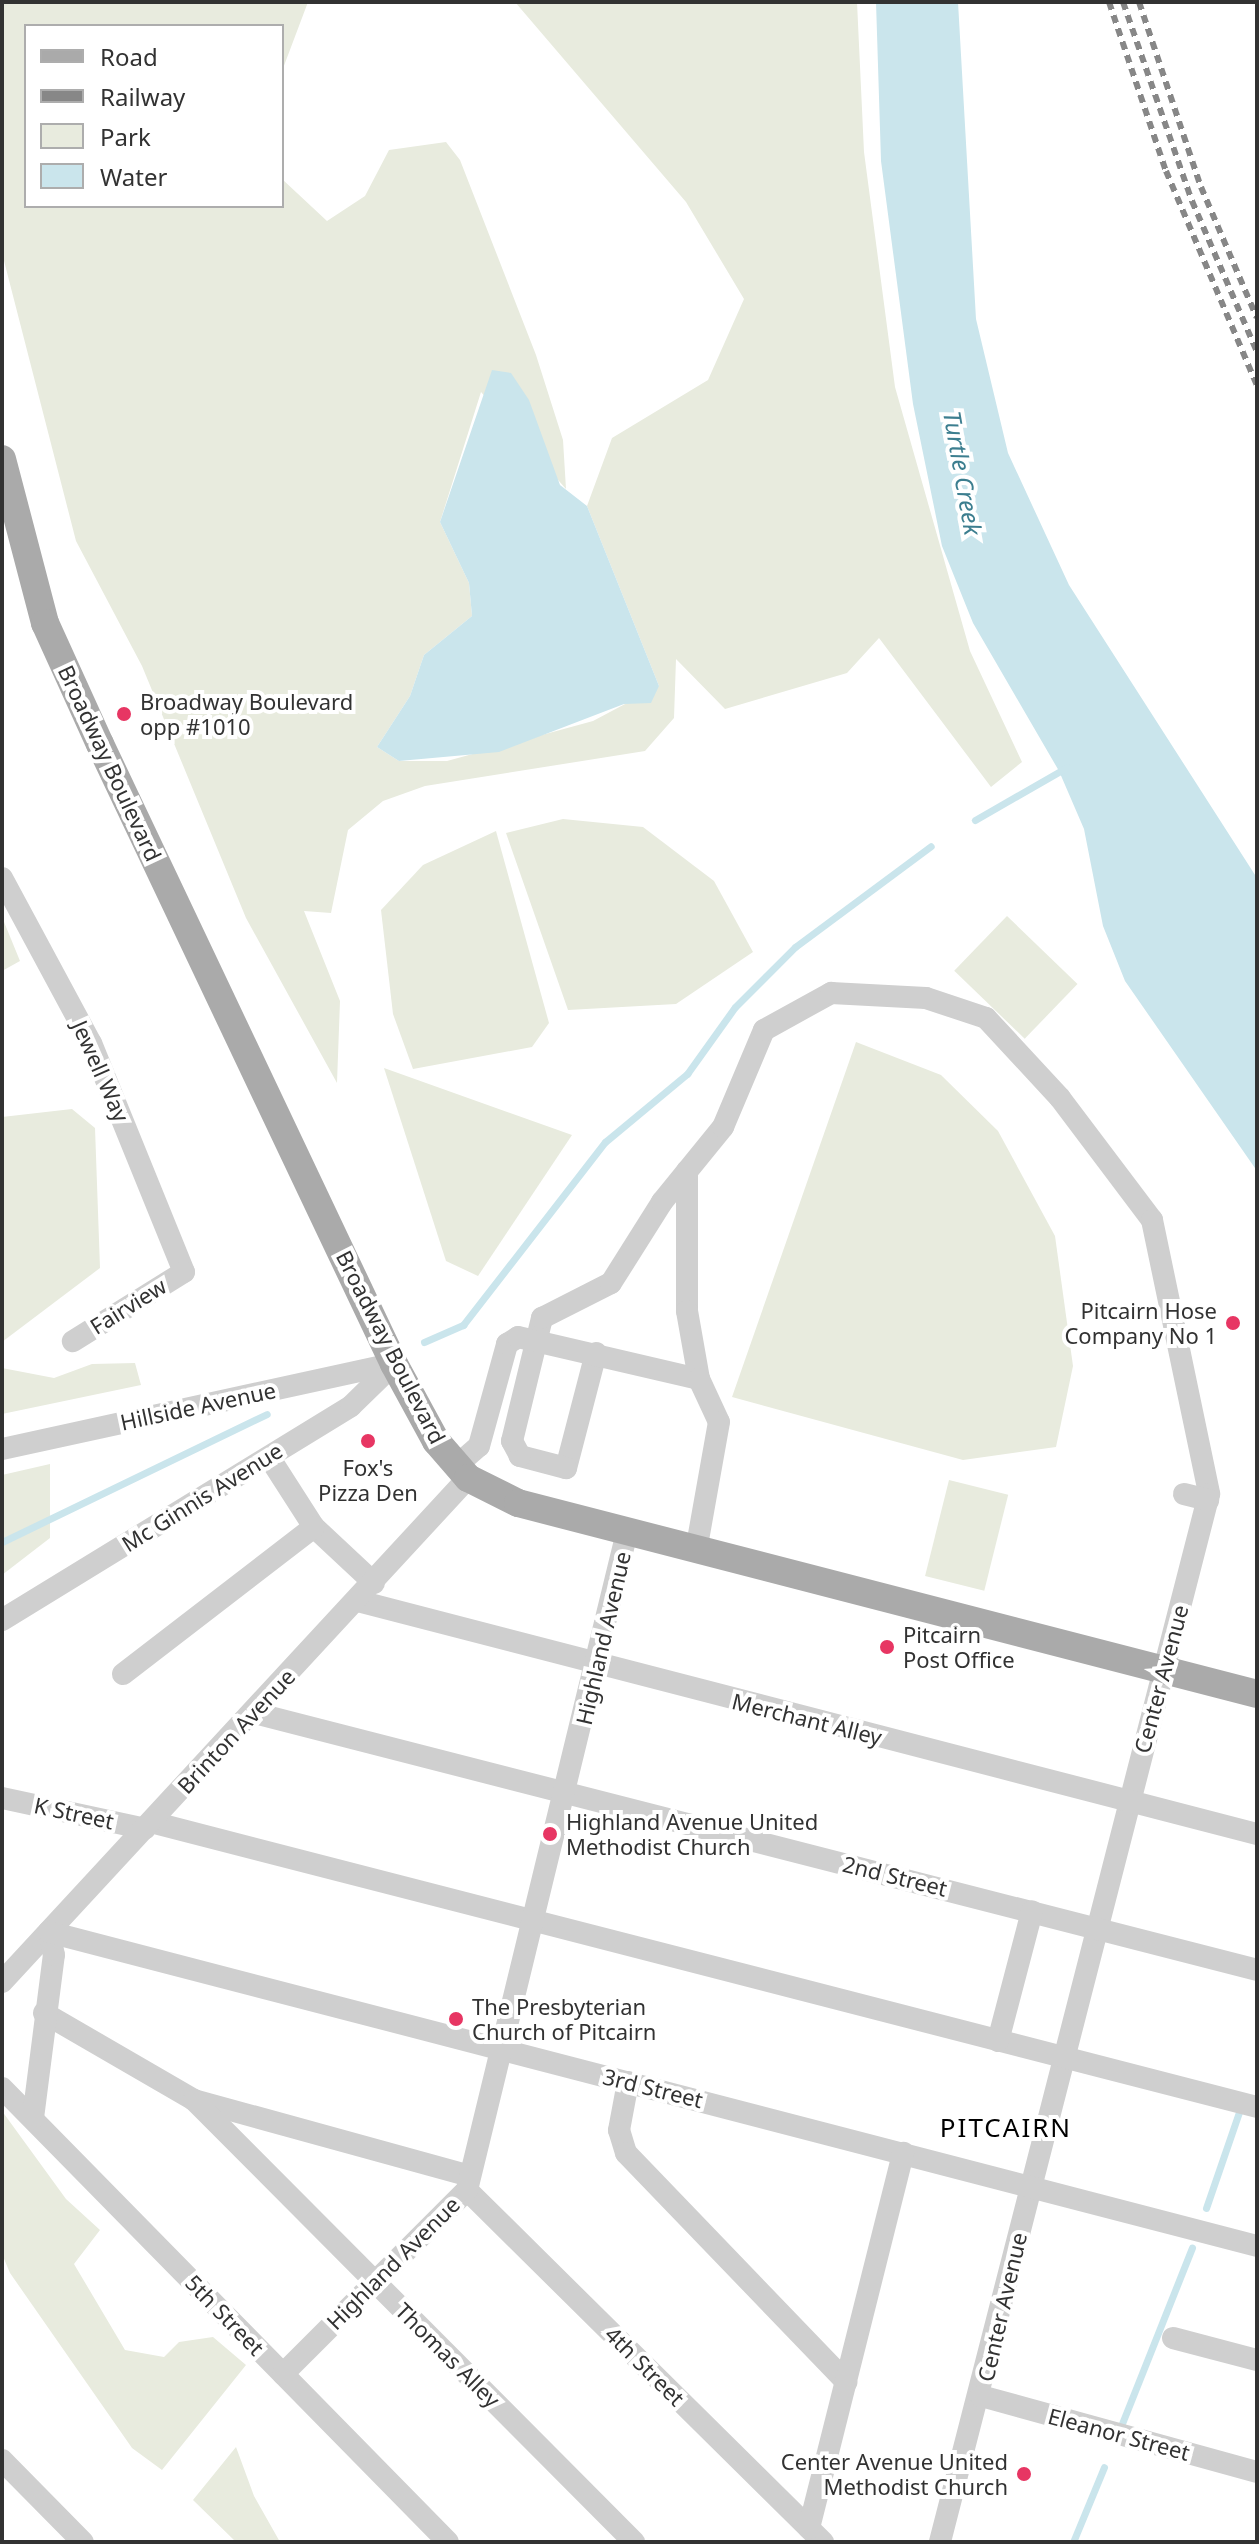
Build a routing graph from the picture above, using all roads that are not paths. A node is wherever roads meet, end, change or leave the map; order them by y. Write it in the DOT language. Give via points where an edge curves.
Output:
graph roads {
  1 [pos="2,459"];
  2 [pos="2,878"];
  3 [pos="687,1171"];
  4 [pos="184,1272"];
  5 [pos="538,1339"];
  6 [pos="73,1341"];
  7 [pos="596,1353"];
  8 [pos="394,1364"];
  9 [pos="699,1379"];
  10 [pos="2,1449"];
  11 [pos="269,1457"];
  12 [pos="462,1472"];
  13 [pos="1184,1494"];
  14 [pos="1208,1500"];
  15 [pos="314,1527"];
  16 [pos="627,1532"];
  17 [pos="696,1551"];
  18 [pos="374,1583"];
  19 [pos="358,1601"];
  20 [pos="2,1620"];
  21 [pos="600,1666"];
  22 [pos="1163,1670"];
  23 [pos="123,1674"];
  24 [pos="1257,1694"];
  25 [pos="254,1713"];
  26 [pos="564,1792"];
  27 [pos="2,1798"];
  28 [pos="1129,1802"];
  29 [pos="148,1826"];
  30 [pos="1257,1834"];
  31 [pos="1032,1911"];
  32 [pos="532,1923"];
  33 [pos="1097,1928"];
  34 [pos="49,1932"];
  35 [pos="1257,1970"];
  36 [pos="2,1982"];
  37 [pos="44,2013"];
  38 [pos="998,2041"];
  39 [pos="500,2049"];
  40 [pos="1064,2057"];
  41 [pos="628,2082"];
  42 [pos="2,2088"];
  43 [pos="194,2100"];
  44 [pos="1257,2107"];
  45 [pos="33,2118"];
  46 [pos="903,2153"];
  47 [pos="468,2183"];
  48 [pos="1030,2189"];
  49 [pos="1257,2246"];
  50 [pos="373,2280"];
  51 [pos="1173,2338"];
  52 [pos="1257,2360"];
  53 [pos="283,2374"];
  54 [pos="846,2382"];
  55 [pos="981,2396"];
  56 [pos="2,2460"];
  57 [pos="1257,2472"];
  58 [pos="816,2535"];
  59 [pos="83,2542"];
  60 [pos="448,2542"];
  61 [pos="634,2542"];
  62 [pos="940,2542"];
  1 -- 8 [label="main road, Broadway Boulevard" via="45,623"];
  2 -- 4 [label="street, Jewell Way" via="91,1043"];
  3 -- 5 [label="street" via="611,1283 542,1318"];
  3 -- 9 [label="street" via="687,1311"];
  3 -- 14 [label="street, Center Avenue" via="723,1127 764,1030 831,993 926,998 986,1018 1060,1098 1152,1220"];
  4 -- 6 [label="street, Fairview"];
  5 -- 7 [label="street"];
  5 -- 7 [label="street" via="514,1450 566,1468"];
  5 -- 12 [label="street, Brinton Avenue" via="507,1344 479,1446"];
  7 -- 9 [label="street"];
  8 -- 10 [label="street, Hillside Avenue"];
  8 -- 11 [label="street, Mc Ginnis Avenue" via="351,1406"];
  8 -- 12 [label="main road, Broadway Boulevard"];
  9 -- 17 [label="street" via="719,1422"];
  11 -- 15 [label="street"];
  11 -- 20 [label="street, Mc Ginnis Avenue"];
  12 -- 16 [label="main road" via="518,1503"];
  12 -- 18 [label="street, Brinton Avenue"];
  13 -- 14 [label="street"];
  14 -- 22 [label="street, Center Avenue"];
  15 -- 18 [label="street"];
  15 -- 23 [label="street"];
  16 -- 17 [label="main road"];
  16 -- 21 [label="street, Highland Avenue"];
  17 -- 22 [label="main road"];
  18 -- 19 [label="street, Brinton Avenue"];
  19 -- 21 [label="street, Merchant Alley"];
  19 -- 25 [label="street, Brinton Avenue"];
  21 -- 26 [label="street, Highland Avenue"];
  21 -- 28 [label="street, Merchant Alley"];
  22 -- 24 [label="main road"];
  22 -- 28 [label="street, Center Avenue"];
  25 -- 26 [label="street, 2nd Street"];
  25 -- 29 [label="street, Brinton Avenue"];
  26 -- 31 [label="street, 2nd Street"];
  26 -- 32 [label="street, Highland Avenue"];
  27 -- 29 [label="street, K Street"];
  28 -- 30 [label="street, Merchant Alley"];
  28 -- 33 [label="street, Center Avenue"];
  29 -- 32 [label="street, K Street"];
  29 -- 34 [label="street, Brinton Avenue"];
  31 -- 33 [label="street, 2nd Street"];
  31 -- 38 [label="street"];
  32 -- 38 [label="street, K Street"];
  32 -- 39 [label="street, Highland Avenue"];
  33 -- 35 [label="street, 2nd Street"];
  33 -- 40 [label="street, Center Avenue"];
  34 -- 36 [label="street, Brinton Avenue"];
  34 -- 37 [label="street" via="54,1955"];
  34 -- 39 [label="street, 3rd Street"];
  37 -- 43 [label="street"];
  37 -- 45 [label="street"];
  38 -- 40 [label="street, K Street"];
  39 -- 41 [label="street, 3rd Street"];
  39 -- 47 [label="street, Highland Avenue"];
  40 -- 44 [label="street, K Street"];
  40 -- 48 [label="street, Center Avenue"];
  41 -- 46 [label="street, 3rd Street"];
  41 -- 54 [label="street" via="619,2130 626,2153"];
  42 -- 45 [label="street, 5th Street"];
  43 -- 47 [label="street"];
  43 -- 50 [label="street, Thomas Alley"];
  45 -- 53 [label="street, 5th Street"];
  46 -- 48 [label="street, 3rd Street"];
  46 -- 54 [label="street"];
  47 -- 50 [label="street, Highland Avenue"];
  47 -- 58 [label="street, 4th Street"];
  48 -- 49 [label="street, 3rd Street"];
  48 -- 55 [label="street, Center Avenue"];
  50 -- 53 [label="street, Highland Avenue"];
  50 -- 61 [label="street, Thomas Alley"];
  51 -- 52 [label="street"];
  53 -- 60 [label="street, 5th Street"];
  54 -- 58 [label="street"];
  55 -- 57 [label="street, Eleanor Street"];
  55 -- 62 [label="street, Center Avenue"];
  56 -- 59 [label="street"];
}
